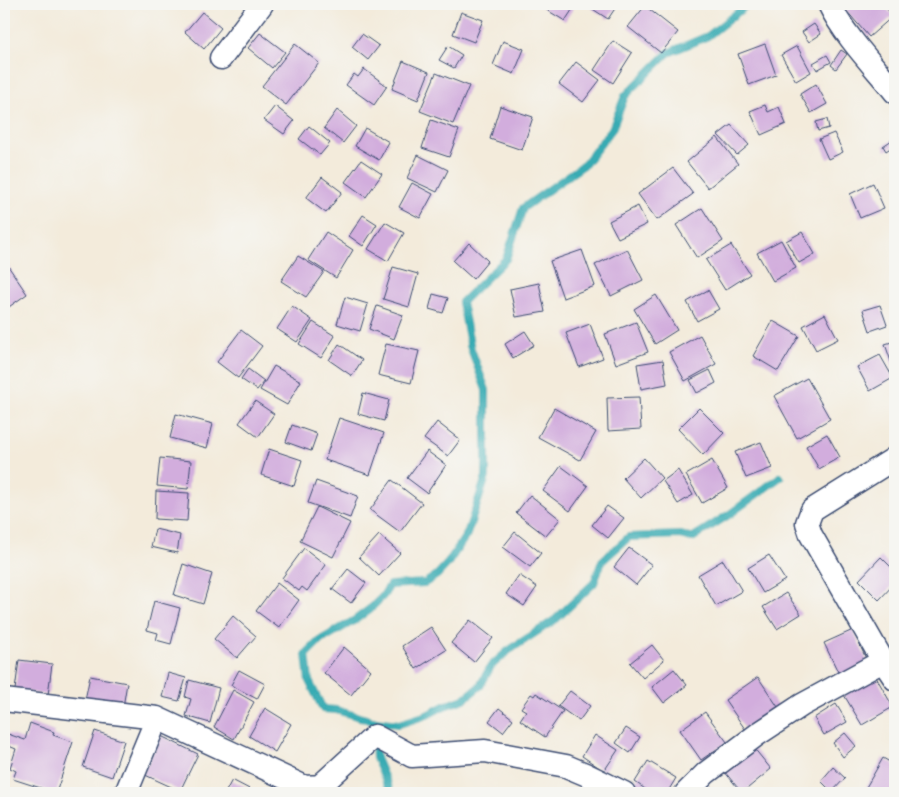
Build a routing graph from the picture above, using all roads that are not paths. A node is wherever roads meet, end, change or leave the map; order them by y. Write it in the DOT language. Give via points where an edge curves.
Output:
graph roads {
  1 [pos="262,4"];
  2 [pos="829,4"];
  3 [pos="221,58"];
  4 [pos="895,92"];
  5 [pos="895,458"];
  6 [pos="882,661"];
  7 [pos="895,679"];
  8 [pos="4,700"];
  9 [pos="158,718"];
  10 [pos="126,793"];
  11 [pos="624,793"];
  12 [pos="686,793"];
  1 -- 3 [label="street"];
  2 -- 4 [label="street" via="846,31"];
  5 -- 6 [label="street" via="812,510 807,522 811,535"];
  6 -- 7 [label="street"];
  6 -- 12 [label="street" via="765,729 706,773"];
  8 -- 9 [label="street"];
  9 -- 10 [label="street"];
  9 -- 11 [label="street" via="306,787 320,786 375,736 412,756 485,752 566,766"];
}
